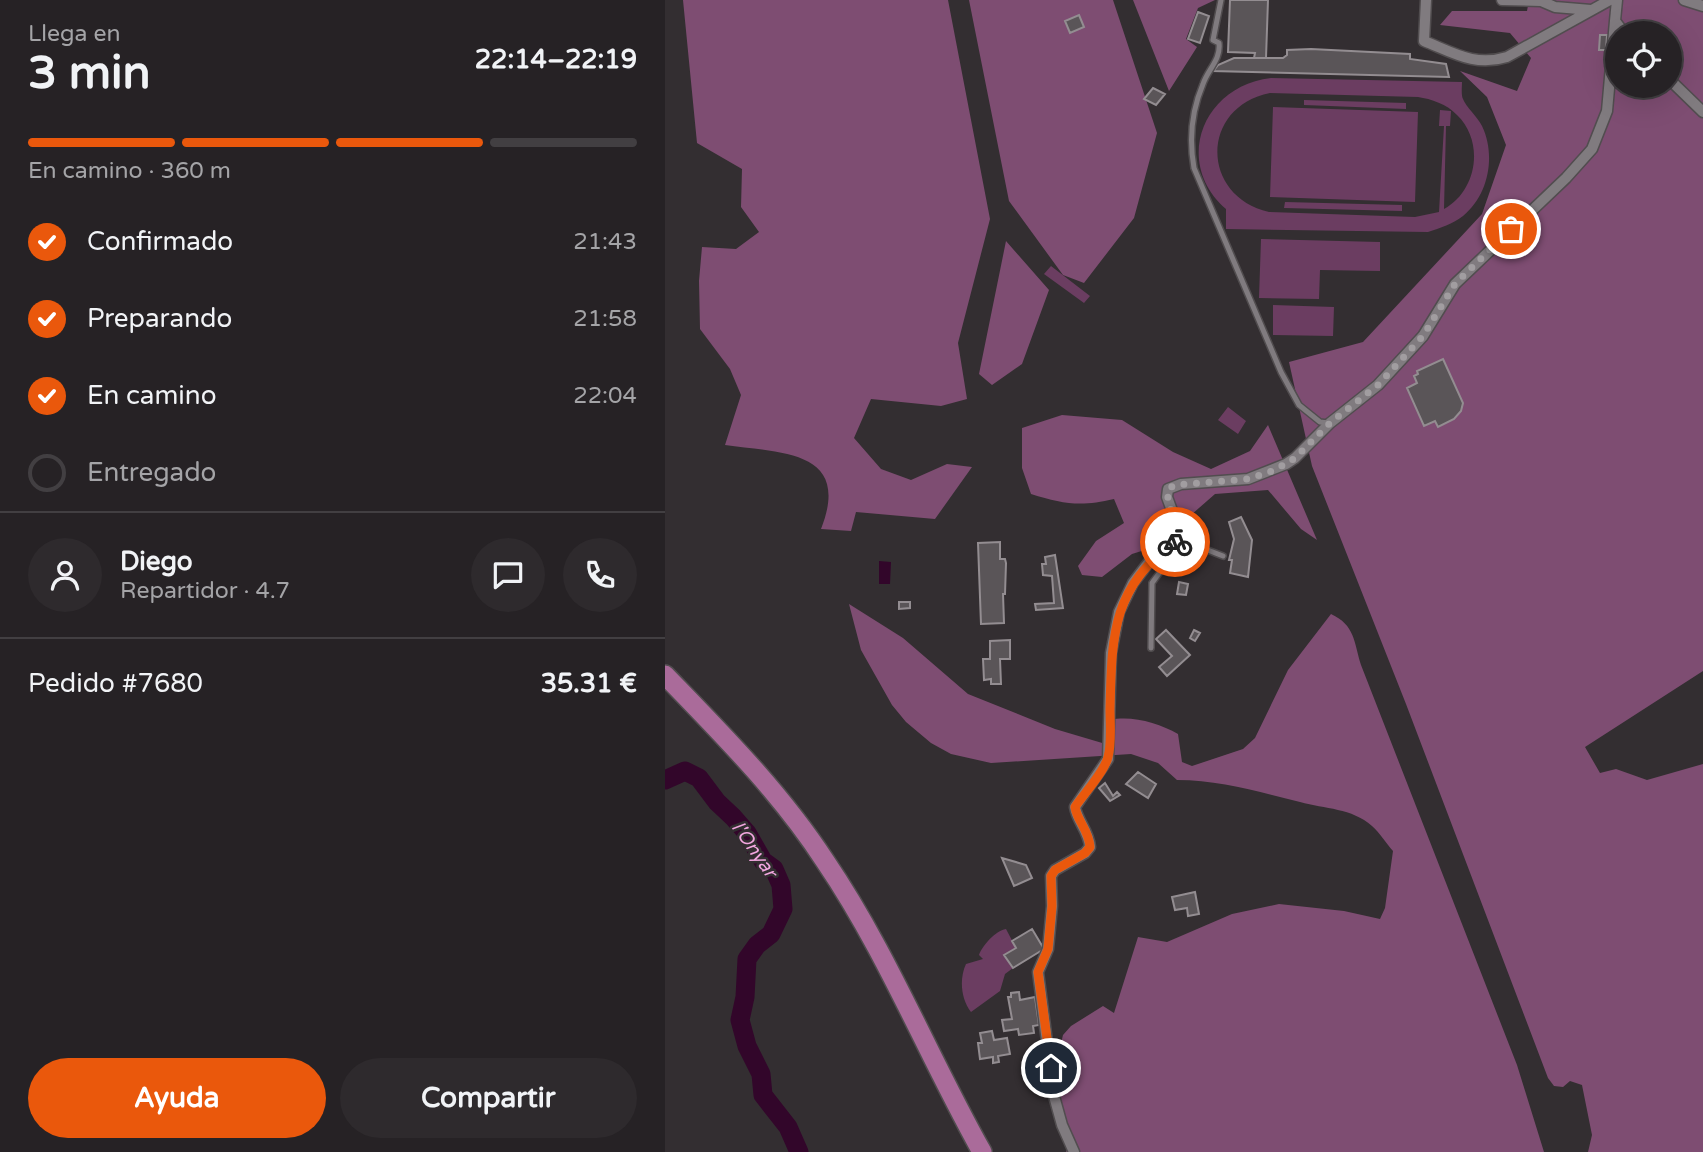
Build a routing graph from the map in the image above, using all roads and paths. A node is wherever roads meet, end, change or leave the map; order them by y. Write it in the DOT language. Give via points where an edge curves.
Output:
graph roads {
  1 [pos="1221,0"];
  2 [pos="1426,0"];
  3 [pos="1503,0"];
  4 [pos="1610,0"];
  5 [pos="1617,0"];
  6 [pos="1683,0"];
  7 [pos="1703,6"];
  8 [pos="1591,10"];
  9 [pos="1615,21"];
  10 [pos="1682,92"];
  11 [pos="1609,98"];
  12 [pos="1703,112"];
  13 [pos="1330,423"];
  14 [pos="1182,539"];
  15 [pos="1223,556"];
  16 [pos="1151,648"];
  17 [pos="665,675"];
  18 [pos="982,1152"];
  19 [pos="1075,1152"];
  1 -- 13 [label="lane" via="1213,40 1219,43 1220,54 1197,100 1194,167 1299,405 1320,422"];
  2 -- 8 [label="street" via="1424,41 1466,58 1491,62"];
  3 -- 8 [label="street"];
  4 -- 8 [label="street"];
  5 -- 9 [label="street"];
  6 -- 7 [label="street"];
  10 -- 12 [label="street"];
  11 -- 13 [label="street" via="1592,149 1455,284 1423,336 1378,385"];
  13 -- 14 [label="street" via="1295,458 1275,470 1248,479 1168,489"];
  14 -- 15 [label="lane"];
  14 -- 16 [label="lane" via="1152,583"];
  14 -- 19 [label="street" via="1152,558 1119,612 1111,653 1108,759 1075,807 1090,847 1051,876 1048,949 1038,972 1054,1096"];
  17 -- 18 [label="highway" via="768,784 826,862 887,967"];
}
